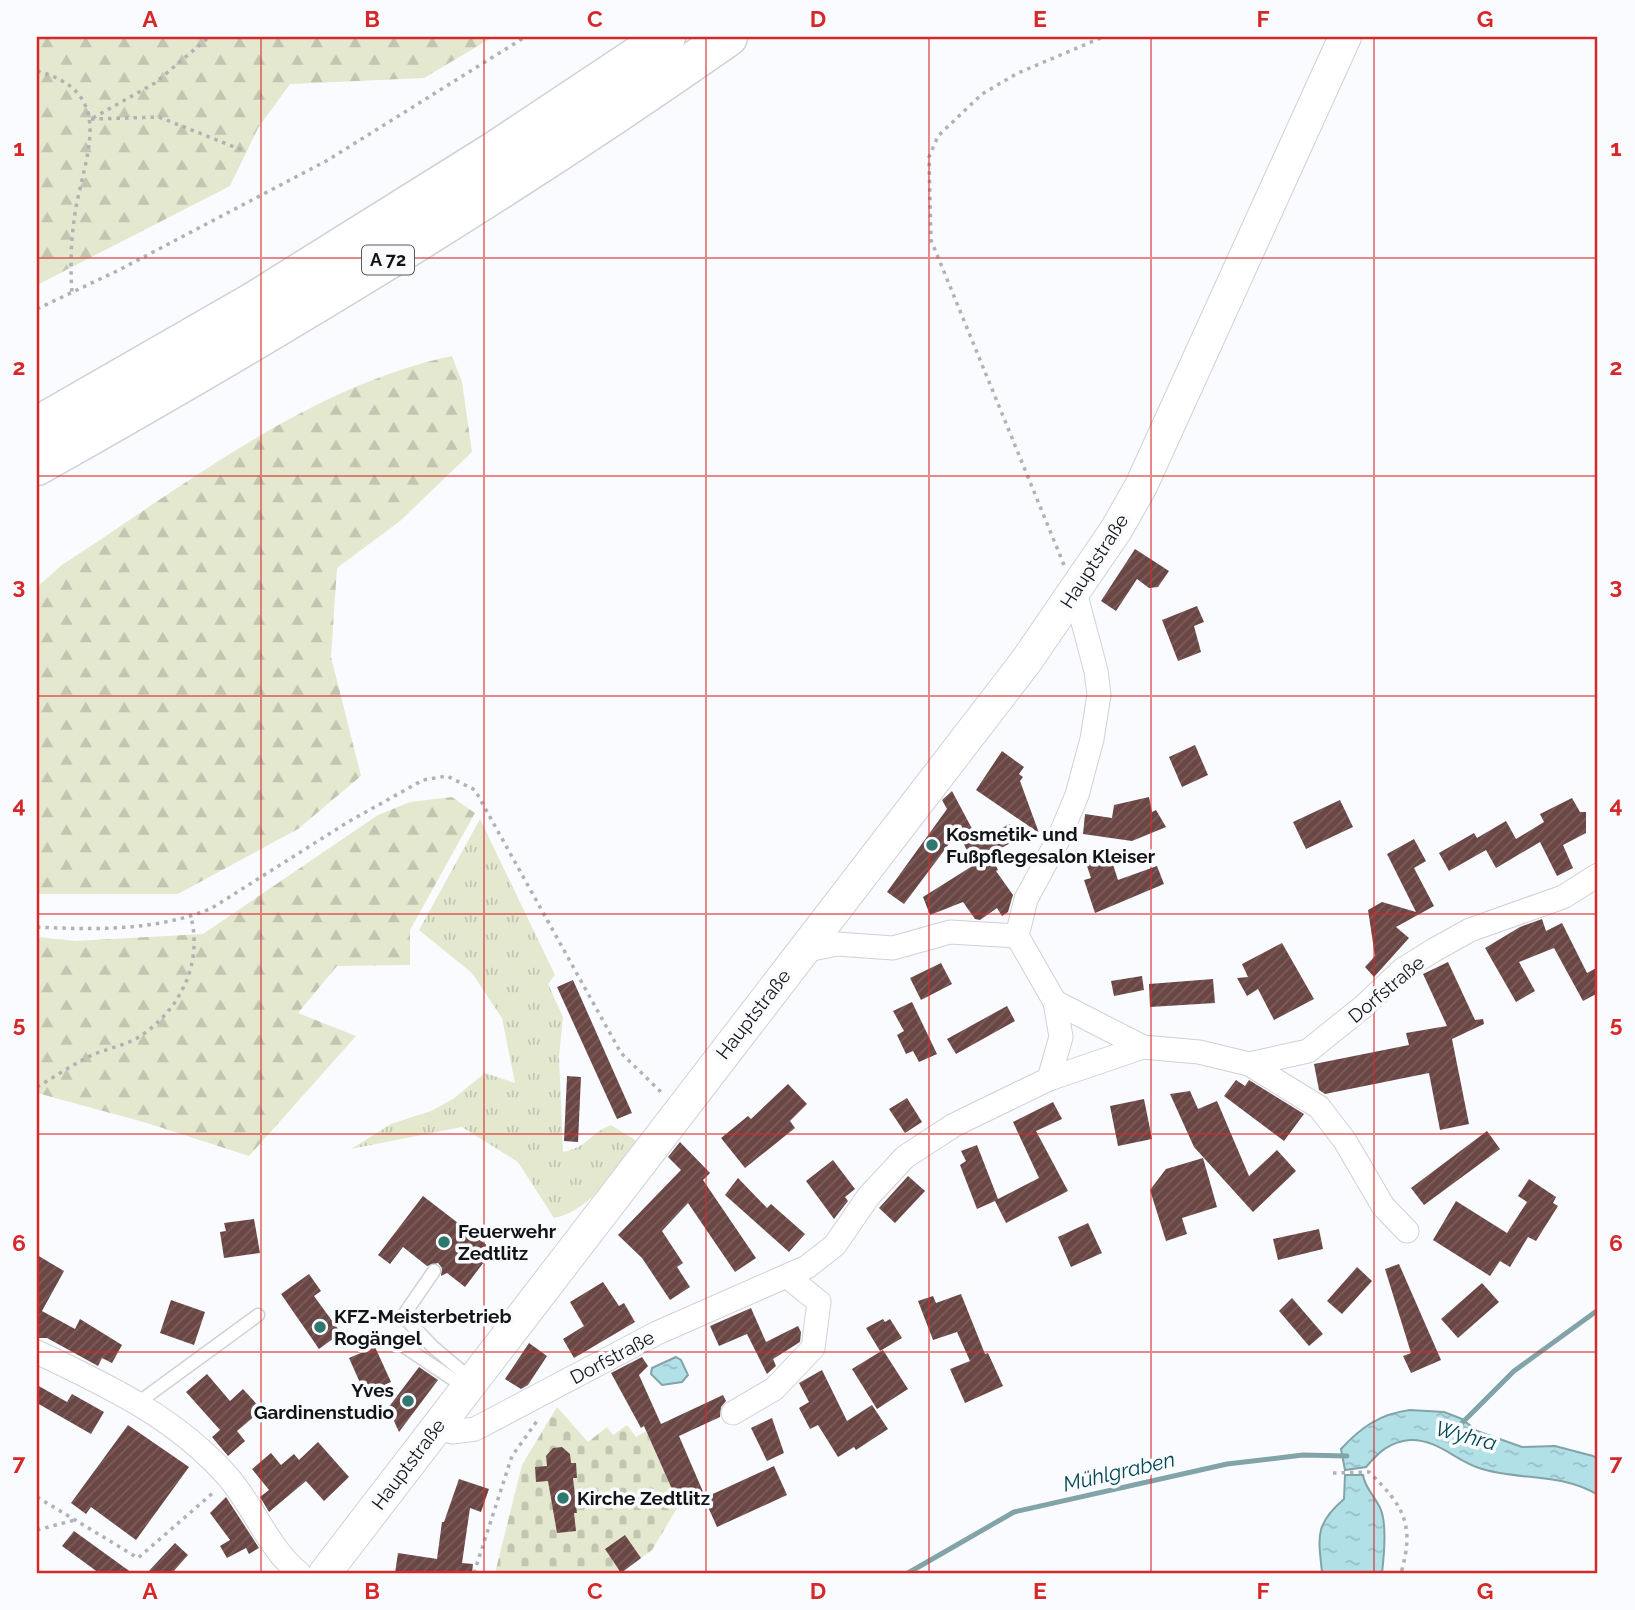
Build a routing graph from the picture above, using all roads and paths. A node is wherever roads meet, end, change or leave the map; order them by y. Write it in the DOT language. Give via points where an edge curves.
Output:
graph roads {
  1 [pos="209,37"];
  2 [pos="525,37"];
  3 [pos="666,37"];
  4 [pos="728,37"];
  5 [pos="1103,37"];
  6 [pos="1345,37"];
  7 [pos="37,71"];
  8 [pos="91,119"];
  9 [pos="242,150"];
  10 [pos="72,292"];
  11 [pos="37,309"];
  12 [pos="37,426"];
  13 [pos="37,466"];
  14 [pos="1075,592"];
  15 [pos="1598,876"];
  16 [pos="191,917"];
  17 [pos="37,927"];
  18 [pos="1017,936"];
  19 [pos="802,951"];
  20 [pos="1055,1002"];
  21 [pos="1143,1047"];
  22 [pos="1250,1064"];
  23 [pos="1049,1079"];
  24 [pos="37,1087"];
  25 [pos="679,1110"];
  26 [pos="1407,1231"];
  27 [pos="822,1255"];
  28 [pos="435,1271"];
  29 [pos="788,1277"];
  30 [pos="819,1302"];
  31 [pos="258,1315"];
  32 [pos="405,1347"];
  33 [pos="37,1352"];
  34 [pos="469,1384"];
  35 [pos="537,1397"];
  36 [pos="139,1402"];
  37 [pos="733,1413"];
  38 [pos="439,1424"];
  39 [pos="1333,1473"];
  40 [pos="229,1479"];
  41 [pos="37,1497"];
  42 [pos="77,1520"];
  43 [pos="37,1530"];
  44 [pos="299,1573"];
  45 [pos="325,1573"];
  46 [pos="474,1573"];
  47 [pos="1401,1573"];
  1 -- 8 [label="path" via="155,83"];
  2 -- 10 [label="path" via="328,160"];
  3 -- 12 [label="highway, A 72" via="253,302"];
  4 -- 13 [label="highway, A 72" via="514,181 286,323"];
  5 -- 14 [label="path" via="1018,73 982,94 937,135 929,157 931,240"];
  6 -- 14 [label="main road, Hauptstraße" via="1162,443 1116,530"];
  7 -- 8 [label="path" via="68,84 85,102"];
  8 -- 9 [label="path" via="159,117"];
  8 -- 10 [label="path" via="91,144 69,259"];
  10 -- 11 [label="path"];
  14 -- 18 [label="street" via="1099,695 1092,739 1077,795 1026,899"];
  14 -- 19 [label="main road, Hauptstraße"];
  15 -- 22 [label="street, Dorfstraße" via="1563,897 1471,930 1434,950 1402,970 1308,1051"];
  16 -- 17 [label="path" via="106,928"];
  16 -- 24 [label="path" via="195,953 184,988 164,1018 137,1038 90,1056"];
  16 -- 25 [label="path" via="383,801 423,780 447,776 475,790 621,1053"];
  18 -- 19 [label="street" via="950,932 893,948 837,944"];
  18 -- 20 [label="street"];
  19 -- 25 [label="main road, Hauptstraße"];
  20 -- 21 [label="street, Dorfstraße"];
  20 -- 23 [label="street" via="1061,1037"];
  21 -- 22 [label="street, Dorfstraße" via="1199,1052"];
  21 -- 23 [label="street, Dorfstraße"];
  22 -- 26 [label="street, Dorfstraße" via="1319,1107 1383,1206"];
  23 -- 27 [label="street, Dorfstraße" via="954,1125 905,1157"];
  25 -- 34 [label="main road, Hauptstraße"];
  27 -- 29 [label="street, Dorfstraße"];
  27 -- 30 [label="street"];
  28 -- 34 [label="lane" via="404,1316"];
  29 -- 30 [label="street"];
  29 -- 35 [label="street, Dorfstraße" via="657,1333"];
  30 -- 37 [label="street" via="813,1348 774,1389"];
  31 -- 36 [label="lane"];
  32 -- 34 [label="lane"];
  33 -- 36 [label="street"];
  34 -- 38 [label="main road, Hauptstraße"];
  35 -- 38 [label="street, Dorfstraße" via="461,1433"];
  35 -- 46 [label="path" via="540,1418 512,1456"];
  36 -- 40 [label="street" via="182,1432"];
  38 -- 45 [label="main road, Hauptstraße"];
  39 -- 47 [label="path" via="1369,1472 1401,1505 1408,1528"];
  40 -- 42 [label="path" via="138,1558"];
  40 -- 44 [label="street"];
  41 -- 42 [label="path"];
  42 -- 43 [label="path"];
}
